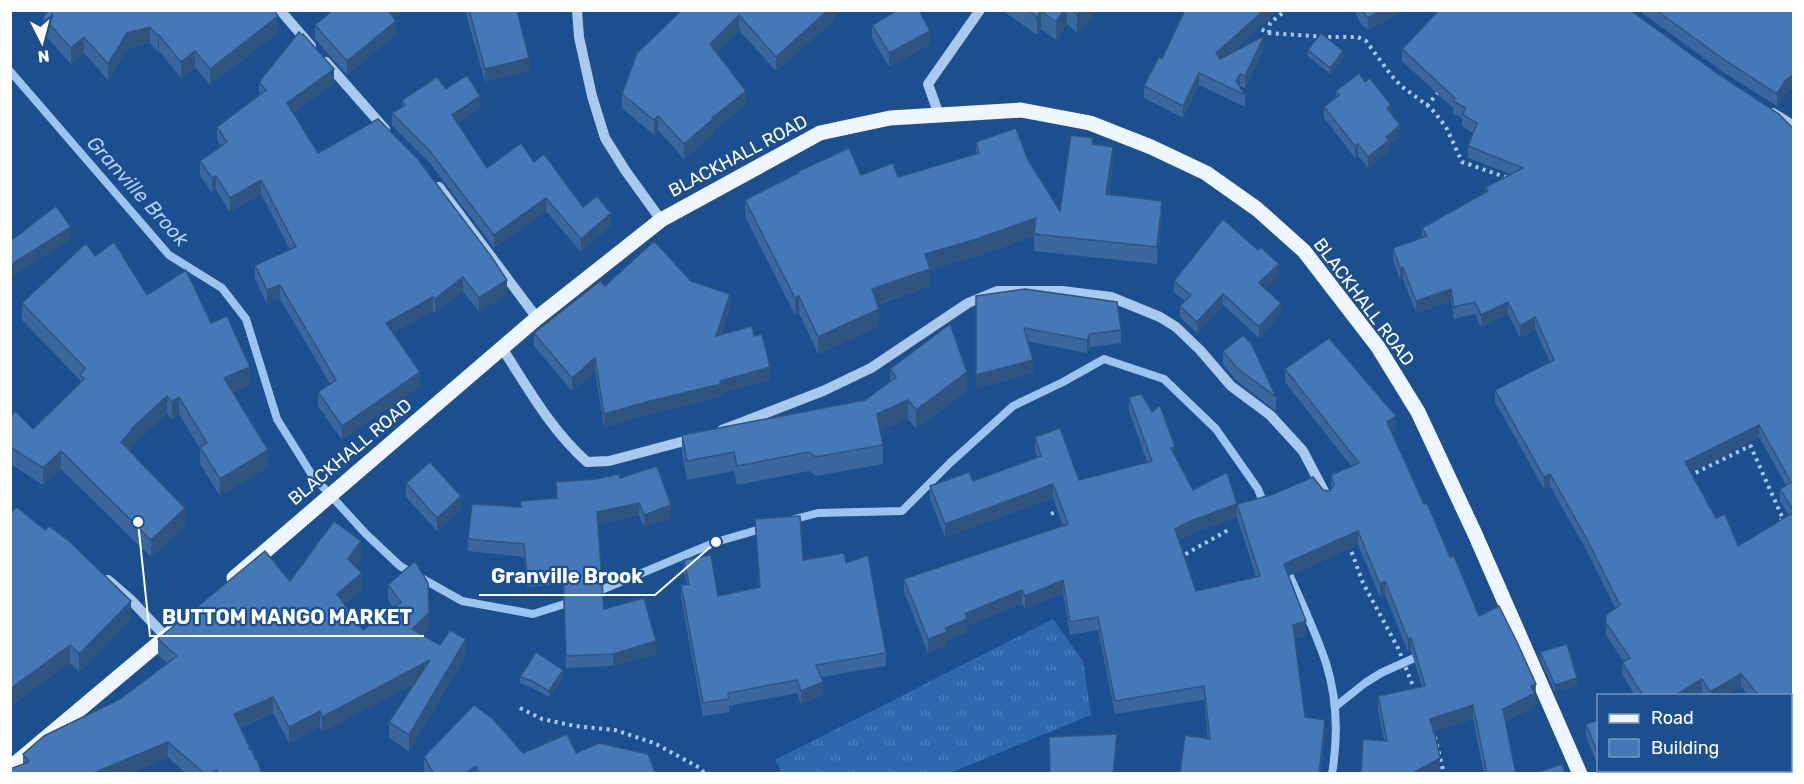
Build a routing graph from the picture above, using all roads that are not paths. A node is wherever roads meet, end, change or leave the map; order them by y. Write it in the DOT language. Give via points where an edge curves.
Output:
graph roads {
  1 [pos="280,10"];
  2 [pos="578,10"];
  3 [pos="980,10"];
  4 [pos="1761,105"];
  5 [pos="939,115"];
  6 [pos="1794,126"];
  7 [pos="395,138"];
  8 [pos="429,175"];
  9 [pos="661,219"];
  10 [pos="537,318"];
  11 [pos="502,348"];
  12 [pos="1326,496"];
  13 [pos="95,569"];
  14 [pos="219,591"];
  15 [pos="184,621"];
  16 [pos="166,637"];
  17 [pos="10,768"];
  18 [pos="1580,774"];
  1 -- 7 [label="street"];
  2 -- 9 [label="street" via="579,37 605,138"];
  3 -- 5 [label="street" via="928,84"];
  4 -- 6 [label="street"];
  5 -- 9 [label="main road, BLACKHALL ROAD" via="890,118 820,133"];
  5 -- 18 [label="main road, BLACKHALL ROAD" via="1020,110 1090,123 1206,173 1257,209 1304,251 1378,347 1418,412"];
  8 -- 10 [label="street"];
  9 -- 10 [label="main road, BLACKHALL ROAD"];
  10 -- 11 [label="main road, BLACKHALL ROAD"];
  11 -- 12 [label="street" via="570,448 586,462 609,462 709,435 823,391 872,368 968,303 997,291 1062,291 1112,297 1176,327 1231,386 1270,415 1303,451"];
  11 -- 14 [label="main road, BLACKHALL ROAD"];
  13 -- 16 [label="street"];
  15 -- 16 [label="main road"];
  16 -- 17 [label="main road"];
}
